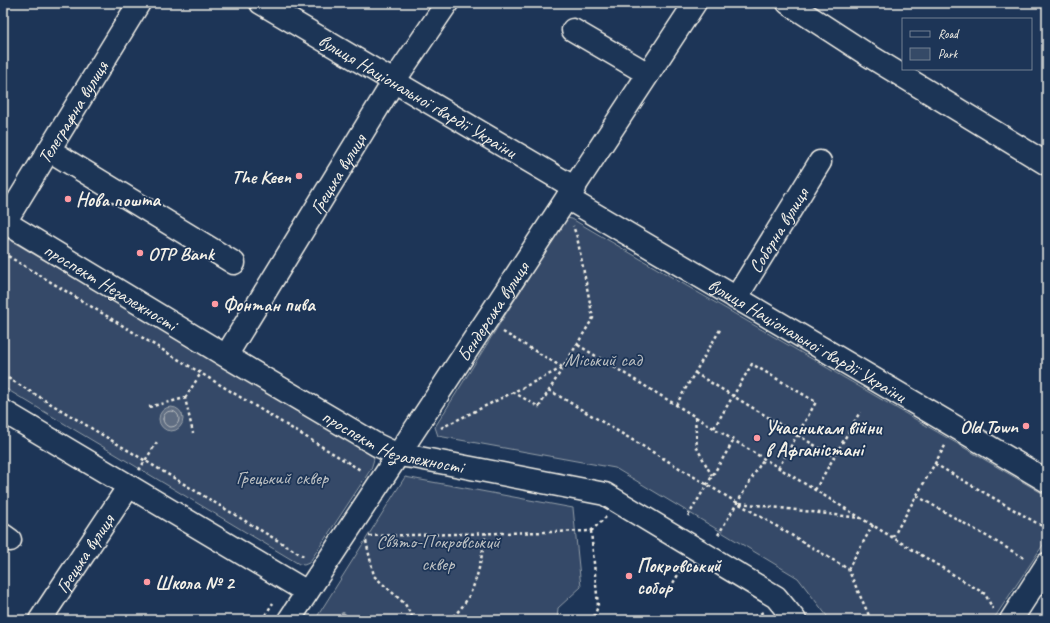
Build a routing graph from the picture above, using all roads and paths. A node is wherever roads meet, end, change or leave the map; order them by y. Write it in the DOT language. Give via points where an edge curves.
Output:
graph roads {
  1 [pos="139,3"];
  2 [pos="261,3"];
  3 [pos="447,3"];
  4 [pos="696,3"];
  5 [pos="788,3"];
  6 [pos="573,30"];
  7 [pos="648,74"];
  8 [pos="394,81"];
  9 [pos="49,150"];
  10 [pos="820,162"];
  11 [pos="1047,164"];
  12 [pos="571,193"];
  13 [pos="4,221"];
  14 [pos="573,225"];
  15 [pos="3,253"];
  16 [pos="234,263"];
  17 [pos="736,298"];
  18 [pos="721,328"];
  19 [pos="498,329"];
  20 [pos="578,344"];
  21 [pos="232,346"];
  22 [pos="563,368"];
  23 [pos="201,373"];
  24 [pos="695,373"];
  25 [pos="3,375"];
  26 [pos="549,390"];
  27 [pos="513,392"];
  28 [pos="732,396"];
  29 [pos="185,398"];
  30 [pos="676,405"];
  31 [pos="149,407"];
  32 [pos="3,411"];
  33 [pos="860,412"];
  34 [pos="695,416"];
  35 [pos="714,428"];
  36 [pos="437,430"];
  37 [pos="193,433"];
  38 [pos="797,435"];
  39 [pos="734,440"];
  40 [pos="157,442"];
  41 [pos="947,444"];
  42 [pos="398,455"];
  43 [pos="834,457"];
  44 [pos="764,458"];
  45 [pos="145,461"];
  46 [pos="935,464"];
  47 [pos="779,467"];
  48 [pos="362,471"];
  49 [pos="712,476"];
  50 [pos="1047,481"];
  51 [pos="707,485"];
  52 [pos="128,486"];
  53 [pos="815,490"];
  54 [pos="917,496"];
  55 [pos="737,503"];
  56 [pos="606,516"];
  57 [pos="688,516"];
  58 [pos="862,518"];
  59 [pos="873,525"];
  60 [pos="1047,529"];
  61 [pos="591,532"];
  62 [pos="486,533"];
  63 [pos="718,535"];
  64 [pos="893,537"];
  65 [pos="305,557"];
  66 [pos="1038,563"];
  67 [pos="681,570"];
  68 [pos="848,570"];
  69 [pos="670,588"];
  70 [pos="307,592"];
  71 [pos="273,603"];
  72 [pos="763,612"];
  73 [pos="1002,615"];
  74 [pos="40,620"];
  75 [pos="262,620"];
  76 [pos="289,620"];
  77 [pos="414,620"];
  78 [pos="448,620"];
  79 [pos="593,620"];
  80 [pos="750,620"];
  81 [pos="795,620"];
  82 [pos="871,620"];
  1 -- 9 [label="street, Телеграфна вулиця"];
  2 -- 8 [label="street, вулиця Національної гвардії України"];
  3 -- 8 [label="street, Грецька вулиця"];
  4 -- 7 [label="street, Бендерська вулиця"];
  5 -- 11 [label="street"];
  6 -- 7 [label="street"];
  7 -- 12 [label="street, Бендерська вулиця"];
  8 -- 12 [label="street, вулиця Національної гвардії України"];
  8 -- 21 [label="street, Грецька вулиця"];
  9 -- 13 [label="street, Телеграфна вулиця"];
  9 -- 16 [label="street"];
  10 -- 17 [label="street, Соборна вулиця"];
  12 -- 17 [label="street, вулиця Національної гвардії України"];
  12 -- 42 [label="street, Бендерська вулиця"];
  13 -- 42 [label="street, проспект Незалежності" via="226,356"];
  14 -- 20 [label="path" via="593,318"];
  15 -- 23 [label="path"];
  17 -- 50 [label="street, вулиця Національної гвардії України"];
  18 -- 24 [label="path"];
  19 -- 22 [label="path"];
  20 -- 22 [label="path"];
  20 -- 30 [label="path"];
  22 -- 26 [label="path"];
  22 -- 27 [label="path"];
  23 -- 29 [label="path"];
  23 -- 48 [label="path"];
  24 -- 28 [label="path"];
  24 -- 30 [label="path"];
  25 -- 45 [label="path"];
  26 -- 27 [label="path" via="539,407"];
  26 -- 51 [label="path"];
  27 -- 36 [label="path"];
  28 -- 35 [label="path"];
  28 -- 38 [label="path"];
  28 -- 38 [label="path" via="752,364 816,402"];
  29 -- 31 [label="path"];
  29 -- 37 [label="path"];
  30 -- 34 [label="path"];
  32 -- 52 [label="street"];
  33 -- 43 [label="path"];
  34 -- 35 [label="path"];
  34 -- 49 [label="path" via="697,448"];
  35 -- 39 [label="path"];
  38 -- 43 [label="path"];
  38 -- 47 [label="path"];
  39 -- 44 [label="path"];
  39 -- 49 [label="path"];
  40 -- 45 [label="path"];
  41 -- 46 [label="path"];
  42 -- 70 [label="street, Бендерська вулиця"];
  42 -- 81 [label="street, проспект Незалежності" via="605,494 776,596"];
  43 -- 53 [label="path"];
  44 -- 47 [label="path"];
  44 -- 55 [label="path"];
  45 -- 52 [label="path"];
  45 -- 65 [label="path"];
  46 -- 54 [label="path"];
  46 -- 60 [label="path"];
  47 -- 53 [label="path"];
  49 -- 51 [label="path"];
  51 -- 55 [label="path"];
  51 -- 57 [label="path"];
  52 -- 70 [label="street"];
  52 -- 74 [label="street, Грецька вулиця"];
  53 -- 58 [label="path"];
  54 -- 64 [label="path"];
  54 -- 66 [label="path"];
  55 -- 58 [label="path"];
  55 -- 63 [label="path"];
  55 -- 68 [label="path"];
  56 -- 61 [label="path"];
  58 -- 59 [label="path"];
  59 -- 64 [label="path"];
  59 -- 68 [label="path"];
  61 -- 62 [label="path"];
  61 -- 79 [label="path" via="598,606"];
  62 -- 77 [label="path" via="365,536 374,576 405,604"];
  62 -- 78 [label="path" via="470,596 456,615"];
  64 -- 73 [label="path" via="985,594"];
  66 -- 73 [label="street"];
  67 -- 69 [label="path"];
  68 -- 82 [label="path"];
  70 -- 76 [label="street, Бендерська вулиця"];
  71 -- 75 [label="path"];
  72 -- 80 [label="path"];
}
